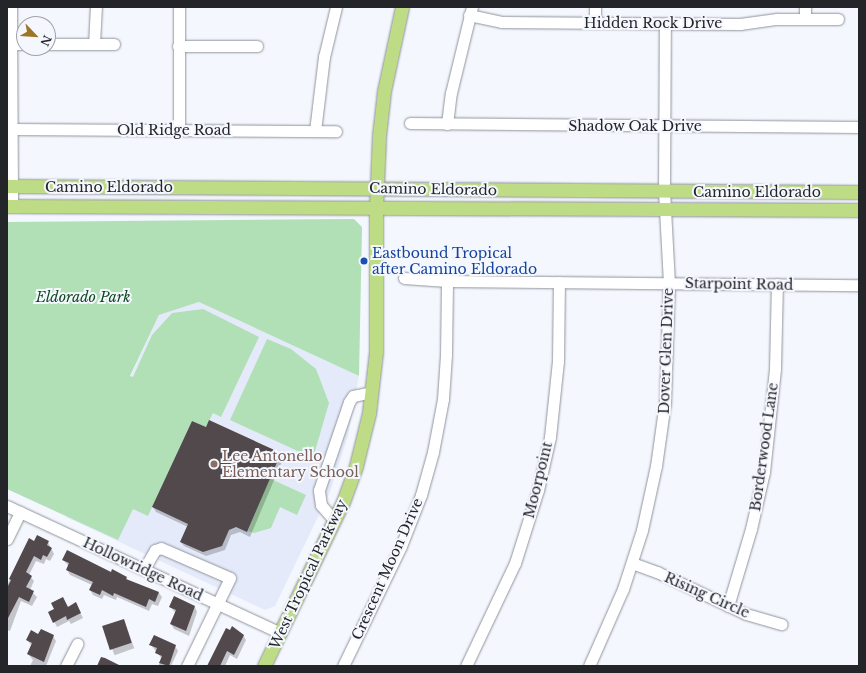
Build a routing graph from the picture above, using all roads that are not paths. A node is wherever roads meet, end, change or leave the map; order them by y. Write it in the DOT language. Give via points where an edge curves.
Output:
graph roads {
  1 [pos="11,7"];
  2 [pos="96,7"];
  3 [pos="179,7"];
  4 [pos="336,7"];
  5 [pos="402,7"];
  6 [pos="595,7"];
  7 [pos="805,7"];
  8 [pos="470,11"];
  9 [pos="805,18"];
  10 [pos="838,19"];
  11 [pos="595,23"];
  12 [pos="665,24"];
  13 [pos="10,44"];
  14 [pos="16,44"];
  15 [pos="56,44"];
  16 [pos="94,44"];
  17 [pos="114,44"];
  18 [pos="178,46"];
  19 [pos="257,46"];
  20 [pos="410,123"];
  21 [pos="447,124"];
  22 [pos="664,126"];
  23 [pos="859,127"];
  24 [pos="11,129"];
  25 [pos="180,130"];
  26 [pos="315,131"];
  27 [pos="336,131"];
  28 [pos="9,186"];
  29 [pos="377,188"];
  30 [pos="664,191"];
  31 [pos="859,192"];
  32 [pos="9,206"];
  33 [pos="376,208"];
  34 [pos="665,210"];
  35 [pos="859,210"];
  36 [pos="404,278"];
  37 [pos="447,281"];
  38 [pos="559,282"];
  39 [pos="669,283"];
  40 [pos="777,284"];
  41 [pos="859,285"];
  42 [pos="372,392"];
  43 [pos="7,506"];
  44 [pos="20,512"];
  45 [pos="334,520"];
  46 [pos="7,539"];
  47 [pos="632,563"];
  48 [pos="144,569"];
  49 [pos="216,603"];
  50 [pos="728,606"];
  51 [pos="782,624"];
  52 [pos="280,633"];
  53 [pos="77,644"];
  54 [pos="66,666"];
  55 [pos="187,666"];
  56 [pos="264,666"];
  57 [pos="343,666"];
  58 [pos="466,666"];
  59 [pos="590,666"];
  1 -- 13 [label="street"];
  2 -- 16 [label="street"];
  3 -- 18 [label="street"];
  4 -- 26 [label="street" via="324,58"];
  5 -- 29 [label="main road, West Tropical Parkway" via="384,91"];
  6 -- 11 [label="street"];
  7 -- 9 [label="street"];
  8 -- 11 [label="street, Hidden Rock Drive" via="501,22"];
  8 -- 21 [label="street" via="451,93"];
  9 -- 10 [label="street, Hidden Rock Drive"];
  9 -- 12 [label="street, Hidden Rock Drive" via="740,24"];
  11 -- 12 [label="street, Hidden Rock Drive"];
  12 -- 22 [label="street, Dover Glen Drive"];
  13 -- 14 [label="street"];
  13 -- 24 [label="street"];
  15 -- 16 [label="street"];
  16 -- 17 [label="street"];
  18 -- 19 [label="street"];
  18 -- 25 [label="street"];
  20 -- 21 [label="street, Shadow Oak Drive"];
  21 -- 22 [label="street, Shadow Oak Drive"];
  22 -- 23 [label="street, Shadow Oak Drive"];
  22 -- 30 [label="street, Dover Glen Drive"];
  24 -- 25 [label="street, Old Ridge Road"];
  24 -- 28 [label="street"];
  25 -- 26 [label="street, Old Ridge Road"];
  26 -- 27 [label="street, Old Ridge Road"];
  28 -- 29 [label="main road, Camino Eldorado"];
  28 -- 32 [label="street"];
  29 -- 30 [label="main road, Camino Eldorado"];
  29 -- 33 [label="main road, West Tropical Parkway"];
  30 -- 31 [label="main road, Camino Eldorado"];
  30 -- 34 [label="street, Dover Glen Drive"];
  32 -- 33 [label="main road, Camino Eldorado"];
  33 -- 34 [label="main road, Camino Eldorado"];
  33 -- 42 [label="main road, West Tropical Parkway" via="376,352"];
  34 -- 35 [label="main road, Camino Eldorado"];
  34 -- 39 [label="street, Dover Glen Drive"];
  36 -- 37 [label="street, Starpoint Road"];
  37 -- 38 [label="street, Starpoint Road"];
  37 -- 57 [label="street, Crescent Moon Drive" via="443,399 433,452 401,546"];
  38 -- 39 [label="street, Starpoint Road"];
  38 -- 58 [label="street, Moorpoint" via="558,361 550,437 538,490 515,563"];
  39 -- 40 [label="street, Starpoint Road"];
  39 -- 47 [label="street, Dover Glen Drive" via="665,402 656,466"];
  40 -- 41 [label="street, Starpoint Road"];
  40 -- 50 [label="street, Borderwood Lane" via="775,369 764,472 751,529"];
  42 -- 45 [label="main road, West Tropical Parkway" via="356,466"];
  42 -- 45 [label="street" via="353,396 348,402 319,490 322,505"];
  43 -- 44 [label="street, Hollowridge Road"];
  44 -- 46 [label="street"];
  44 -- 48 [label="street, Hollowridge Road"];
  45 -- 52 [label="main road, West Tropical Parkway"];
  47 -- 50 [label="street, Rising Circle" via="657,572"];
  47 -- 59 [label="street, Dover Glen Drive"];
  48 -- 49 [label="street, Hollowridge Road"];
  48 -- 49 [label="street" via="155,550 162,548 230,578"];
  49 -- 52 [label="street, Hollowridge Road"];
  49 -- 55 [label="street"];
  50 -- 51 [label="street, Rising Circle"];
  52 -- 56 [label="main road, West Tropical Parkway"];
  53 -- 54 [label="street"];
}
